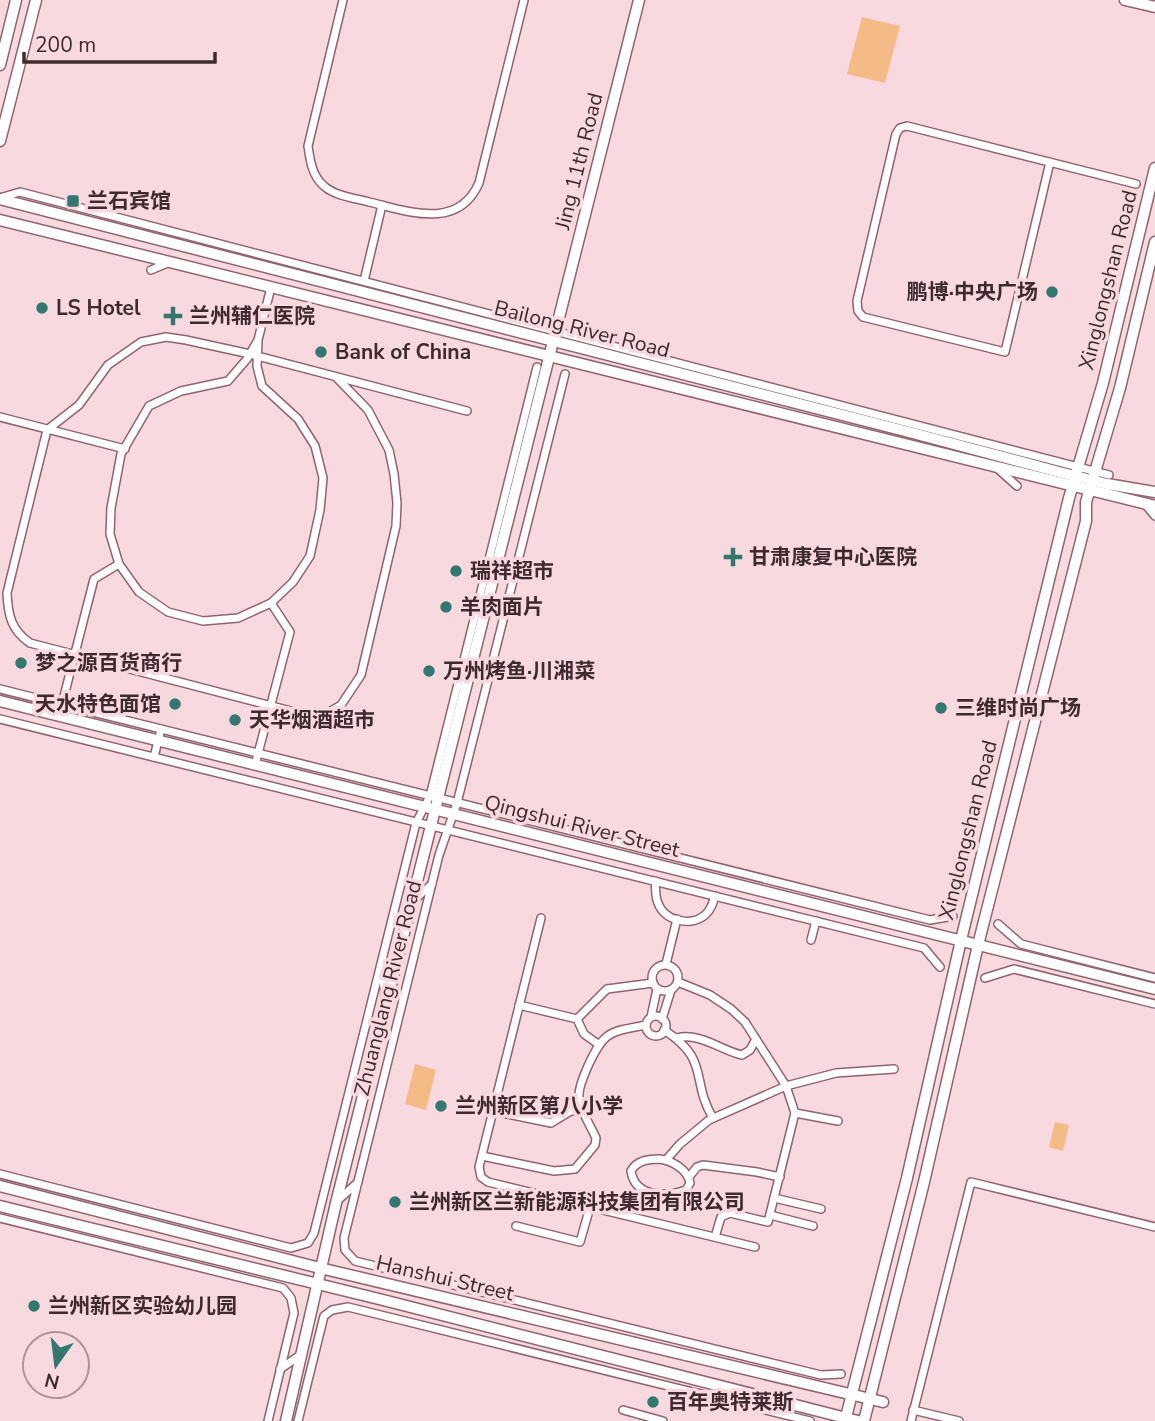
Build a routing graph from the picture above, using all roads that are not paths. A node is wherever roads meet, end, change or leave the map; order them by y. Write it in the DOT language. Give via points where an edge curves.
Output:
graph roads {
  1 [pos="16,0"];
  2 [pos="36,0"];
  3 [pos="343,0"];
  4 [pos="524,0"];
  5 [pos="639,0"];
  6 [pos="1125,0"];
  7 [pos="1155,8"];
  8 [pos="0,65"];
  9 [pos="0,141"];
  10 [pos="1050,162"];
  11 [pos="1155,168"];
  12 [pos="1136,184"];
  13 [pos="0,198"];
  14 [pos="382,205"];
  15 [pos="0,220"];
  16 [pos="1155,242"];
  17 [pos="170,262"];
  18 [pos="151,270"];
  19 [pos="364,282"];
  20 [pos="271,287"];
  21 [pos="555,337"];
  22 [pos="254,355"];
  23 [pos="551,356"];
  24 [pos="537,367"];
  25 [pos="565,374"];
  26 [pos="336,377"];
  27 [pos="467,411"];
  28 [pos="0,417"];
  29 [pos="924,425"];
  30 [pos="47,430"];
  31 [pos="905,430"];
  32 [pos="1000,446"];
  33 [pos="125,449"];
  34 [pos="1018,461"];
  35 [pos="998,469"];
  36 [pos="1109,475"];
  37 [pos="1076,476"];
  38 [pos="1093,480"];
  39 [pos="1017,486"];
  40 [pos="1155,492"];
  41 [pos="1143,503"];
  42 [pos="1155,506"];
  43 [pos="1155,516"];
  44 [pos="119,564"];
  45 [pos="271,603"];
  46 [pos="73,655"];
  47 [pos="0,689"];
  48 [pos="0,701"];
  49 [pos="62,704"];
  50 [pos="270,706"];
  51 [pos="0,719"];
  52 [pos="161,729"];
  53 [pos="158,741"];
  54 [pos="258,753"];
  55 [pos="154,757"];
  56 [pos="255,765"];
  57 [pos="434,797"];
  58 [pos="457,803"];
  59 [pos="424,807"];
  60 [pos="435,810"];
  61 [pos="453,814"];
  62 [pos="416,823"];
  63 [pos="431,827"];
  64 [pos="448,831"];
  65 [pos="417,880"];
  66 [pos="655,881"];
  67 [pos="432,884"];
  68 [pos="398,896"];
  69 [pos="715,896"];
  70 [pos="412,902"];
  71 [pos="953,916"];
  72 [pos="541,918"];
  73 [pos="677,919"];
  74 [pos="816,921"];
  75 [pos="998,924"];
  76 [pos="811,940"];
  77 [pos="961,940"];
  78 [pos="978,945"];
  79 [pos="666,964"];
  80 [pos="940,967"];
  81 [pos="380,968"];
  82 [pos="985,978"];
  83 [pos="1155,978"];
  84 [pos="678,982"];
  85 [pos="655,986"];
  86 [pos="1155,989"];
  87 [pos="671,990"];
  88 [pos="386,999"];
  89 [pos="1155,1004"];
  90 [pos="519,1005"];
  91 [pos="577,1018"];
  92 [pos="662,1019"];
  93 [pos="648,1021"];
  94 [pos="664,1030"];
  95 [pos="677,1038"];
  96 [pos="756,1039"];
  97 [pos="598,1044"];
  98 [pos="894,1069"];
  99 [pos="786,1086"];
  100 [pos="582,1108"];
  101 [pos="493,1111"];
  102 [pos="795,1113"];
  103 [pos="713,1118"];
  104 [pos="838,1121"];
  105 [pos="482,1156"];
  106 [pos="666,1160"];
  107 [pos="0,1174"];
  108 [pos="342,1176"];
  109 [pos="689,1177"];
  110 [pos="780,1177"];
  111 [pos="357,1184"];
  112 [pos="0,1186"];
  113 [pos="324,1194"];
  114 [pos="774,1198"];
  115 [pos="336,1203"];
  116 [pos="0,1206"];
  117 [pos="590,1207"];
  118 [pos="821,1209"];
  119 [pos="770,1215"];
  120 [pos="0,1219"];
  121 [pos="516,1226"];
  122 [pos="813,1226"];
  123 [pos="1155,1227"];
  124 [pos="246,1236"];
  125 [pos="715,1237"];
  126 [pos="226,1244"];
  127 [pos="755,1247"];
  128 [pos="222,1260"];
  129 [pos="320,1268"];
  130 [pos="400,1272"];
  131 [pos="233,1275"];
  132 [pos="316,1283"];
  133 [pos="387,1284"];
  134 [pos="415,1290"];
  135 [pos="383,1300"];
  136 [pos="401,1304"];
  137 [pos="584,1317"];
  138 [pos="397,1318"];
  139 [pos="568,1326"];
  140 [pos="299,1356"];
  141 [pos="617,1360"];
  142 [pos="594,1367"];
  143 [pos="281,1369"];
  144 [pos="841,1374"];
  145 [pos="853,1394"];
  146 [pos="870,1399"];
  147 [pos="883,1402"];
  148 [pos="623,1410"];
  149 [pos="913,1410"];
  150 [pos="846,1420"];
  151 [pos="268,1421"];
  152 [pos="286,1421"];
  153 [pos="298,1421"];
  154 [pos="663,1421"];
  155 [pos="810,1421"];
  156 [pos="858,1421"];
  157 [pos="864,1421"];
  158 [pos="911,1421"];
  159 [pos="959,1421"];
  1 -- 8 [label="street"];
  2 -- 9 [label="street"];
  3 -- 14 [label="street" via="308,146 311,163 325,187"];
  4 -- 14 [label="street" via="475,193 458,208 442,214 425,215"];
  5 -- 21 [label="street, Jing 11th Road"];
  6 -- 7 [label="street"];
  10 -- 10 [label="street" via="1004,352 863,317 857,300 900,128"];
  10 -- 12 [label="street"];
  11 -- 37 [label="street, Xinglongshan Road"];
  13 -- 19 [label="street, Bailong River Road" via="20,192"];
  13 -- 21 [label="street, Bailong River Road"];
  14 -- 19 [label="street"];
  15 -- 17 [label="street, Bailong River Road"];
  16 -- 38 [label="street, Xinglongshan Road"];
  17 -- 18 [label="street"];
  17 -- 20 [label="street, Bailong River Road"];
  19 -- 21 [label="street, Bailong River Road"];
  20 -- 22 [label="street"];
  20 -- 23 [label="street, Bailong River Road"];
  21 -- 23 [label="street, Jing 11th Road"];
  21 -- 29 [label="street, Bailong River Road"];
  21 -- 31 [label="street, Bailong River Road"];
  22 -- 26 [label="street"];
  22 -- 30 [label="street" via="166,337 141,342 108,365 79,405"];
  22 -- 33 [label="street" via="228,381 181,391 149,406"];
  22 -- 45 [label="street" via="262,386 298,419 315,446 323,478 310,556 293,582"];
  23 -- 35 [label="street, Bailong River Road"];
  23 -- 57 [label="street, Jing 11th Road"];
  24 -- 57 [label="street"];
  25 -- 58 [label="street, Zhuanglang River Road"];
  26 -- 27 [label="street"];
  26 -- 50 [label="street" via="368,410 389,450 396,526 361,675 347,696 332,712 321,716"];
  28 -- 30 [label="street"];
  29 -- 31 [label="street"];
  29 -- 32 [label="street, Bailong River Road"];
  30 -- 33 [label="street"];
  30 -- 46 [label="street" via="7,593 8,609 21,637"];
  31 -- 34 [label="street, Bailong River Road"];
  32 -- 34 [label="street"];
  32 -- 37 [label="street, Bailong River Road"];
  33 -- 44 [label="street" via="111,508 110,534"];
  34 -- 37 [label="street, Bailong River Road"];
  35 -- 37 [label="street, Bailong River Road"];
  35 -- 39 [label="street"];
  36 -- 38 [label="street, Bailong River Road"];
  37 -- 38 [label="street, Bailong River Road"];
  37 -- 38 [label="street, Bailong River Road"];
  37 -- 77 [label="street, Xinglongshan Road"];
  38 -- 40 [label="street, Bailong River Road"];
  38 -- 41 [label="street, Bailong River Road"];
  38 -- 78 [label="street, Xinglongshan Road"];
  41 -- 42 [label="street, Bailong River Road"];
  41 -- 43 [label="street"];
  44 -- 45 [label="street" via="139,592 168,612 203,621 239,618"];
  44 -- 46 [label="street" via="94,579"];
  45 -- 50 [label="street" via="290,632"];
  46 -- 49 [label="street"];
  46 -- 50 [label="street"];
  47 -- 49 [label="street"];
  48 -- 53 [label="street, Qingshui River Street"];
  49 -- 52 [label="street"];
  50 -- 54 [label="street"];
  51 -- 55 [label="street"];
  52 -- 53 [label="street"];
  52 -- 54 [label="street"];
  53 -- 55 [label="street"];
  53 -- 56 [label="street, Qingshui River Street"];
  54 -- 56 [label="street"];
  54 -- 57 [label="street"];
  55 -- 62 [label="street"];
  56 -- 59 [label="street, Qingshui River Street"];
  57 -- 58 [label="street"];
  57 -- 59 [label="street"];
  57 -- 60 [label="street, Jing 11th Road"];
  58 -- 61 [label="street, Zhuanglang River Road"];
  58 -- 71 [label="street" via="930,920"];
  59 -- 60 [label="street, Qingshui River Street"];
  59 -- 62 [label="street"];
  60 -- 61 [label="street, Qingshui River Street"];
  60 -- 63 [label="street, Jing 11th Road"];
  61 -- 64 [label="street, Zhuanglang River Road"];
  61 -- 77 [label="street, Qingshui River Street"];
  62 -- 63 [label="street"];
  62 -- 68 [label="street"];
  63 -- 64 [label="street"];
  63 -- 65 [label="street, Jing 11th Road"];
  64 -- 66 [label="street"];
  64 -- 67 [label="street, Zhuanglang River Road"];
  65 -- 68 [label="street"];
  65 -- 70 [label="street, Jing 11th Road"];
  66 -- 69 [label="street"];
  66 -- 73 [label="street" via="658,903 664,913"];
  67 -- 70 [label="street"];
  67 -- 111 [label="street, Zhuanglang River Road"];
  68 -- 81 [label="street"];
  69 -- 73 [label="street" via="704,917"];
  69 -- 74 [label="street"];
  70 -- 88 [label="street, Jing 11th Road"];
  72 -- 90 [label="street"];
  73 -- 79 [label="street"];
  74 -- 76 [label="street"];
  74 -- 80 [label="street" via="924,948"];
  75 -- 83 [label="street" via="1021,944"];
  77 -- 78 [label="street, Qingshui River Street"];
  77 -- 145 [label="street, Xinglongshan Road"];
  78 -- 86 [label="street, Qingshui River Street"];
  78 -- 146 [label="street, Xinglongshan Road"];
  79 -- 84 [label="street" via="676,969"];
  79 -- 85 [label="street" via="654,970"];
  81 -- 88 [label="street"];
  81 -- 113 [label="street"];
  82 -- 89 [label="street" via="1014,969"];
  84 -- 87 [label="street"];
  84 -- 96 [label="street" via="731,1009"];
  85 -- 87 [label="street"];
  85 -- 91 [label="street" via="607,989"];
  85 -- 93 [label="street"];
  87 -- 92 [label="street"];
  88 -- 108 [label="street, Jing 11th Road"];
  90 -- 91 [label="street"];
  90 -- 101 [label="street"];
  91 -- 97 [label="street" via="584,1034"];
  92 -- 93 [label="street" via="657,1016"];
  92 -- 94 [label="street"];
  93 -- 94 [label="street" via="649,1033 654,1036"];
  93 -- 97 [label="street" via="613,1032"];
  94 -- 95 [label="street"];
  95 -- 96 [label="street" via="685,1036 742,1055"];
  95 -- 103 [label="street" via="687,1046 696,1065 702,1101"];
  96 -- 99 [label="street"];
  97 -- 100 [label="street" via="581,1087"];
  98 -- 99 [label="street" via="836,1073"];
  99 -- 102 [label="street"];
  99 -- 103 [label="street"];
  100 -- 101 [label="street" via="551,1123"];
  100 -- 105 [label="street" via="596,1138 575,1169 554,1171"];
  101 -- 105 [label="street"];
  102 -- 104 [label="street"];
  102 -- 110 [label="street"];
  103 -- 106 [label="street"];
  105 -- 117 [label="street" via="478,1170 486,1181"];
  106 -- 109 [label="street"];
  106 -- 109 [label="street" via="636,1164 631,1171 633,1179 646,1191 664,1195 686,1190"];
  107 -- 124 [label="street"];
  108 -- 113 [label="street"];
  108 -- 115 [label="street, Jing 11th Road"];
  109 -- 110 [label="street" via="703,1165"];
  110 -- 114 [label="street"];
  111 -- 115 [label="street"];
  111 -- 130 [label="street, Zhuanglang River Road" via="345,1250 355,1261"];
  112 -- 126 [label="street, Hanshui Street"];
  113 -- 124 [label="street" via="308,1243 291,1248"];
  114 -- 118 [label="street"];
  114 -- 119 [label="street"];
  115 -- 129 [label="street, Jing 11th Road"];
  116 -- 128 [label="street, Hanshui Street"];
  117 -- 121 [label="street" via="580,1242"];
  117 -- 125 [label="street"];
  119 -- 122 [label="street"];
  119 -- 125 [label="street" via="768,1222 730,1213 721,1217"];
  120 -- 131 [label="street"];
  123 -- 149 [label="street" via="971,1182"];
  124 -- 126 [label="street"];
  125 -- 127 [label="street"];
  126 -- 129 [label="street, Hanshui Street"];
  128 -- 131 [label="street"];
  128 -- 132 [label="street, Hanshui Street"];
  129 -- 132 [label="street, Jing 11th Road"];
  129 -- 133 [label="street, Hanshui Street"];
  130 -- 134 [label="street"];
  130 -- 137 [label="street"];
  131 -- 143 [label="street" via="280,1286 291,1298 294,1313"];
  132 -- 135 [label="street, Hanshui Street"];
  132 -- 140 [label="street, Jing 11th Road"];
  133 -- 134 [label="street, Hanshui Street"];
  133 -- 135 [label="street"];
  134 -- 139 [label="street, Hanshui Street"];
  135 -- 136 [label="street, Hanshui Street"];
  136 -- 138 [label="street"];
  136 -- 141 [label="street, Hanshui Street"];
  137 -- 139 [label="street"];
  137 -- 144 [label="street" via="821,1375"];
  138 -- 142 [label="street"];
  138 -- 153 [label="street" via="348,1307 324,1316"];
  139 -- 145 [label="street, Hanshui Street"];
  140 -- 143 [label="street"];
  140 -- 152 [label="street, Jing 11th Road"];
  141 -- 142 [label="street"];
  141 -- 150 [label="street, Hanshui Street"];
  142 -- 155 [label="street"];
  143 -- 151 [label="street"];
  145 -- 146 [label="street, Hanshui Street"];
  145 -- 150 [label="street, Xinglongshan Road"];
  146 -- 147 [label="street, Hanshui Street"];
  146 -- 157 [label="street, Xinglongshan Road"];
  148 -- 154 [label="street"];
  149 -- 158 [label="street"];
  149 -- 159 [label="street"];
  150 -- 156 [label="street, Hanshui Street"];
}
